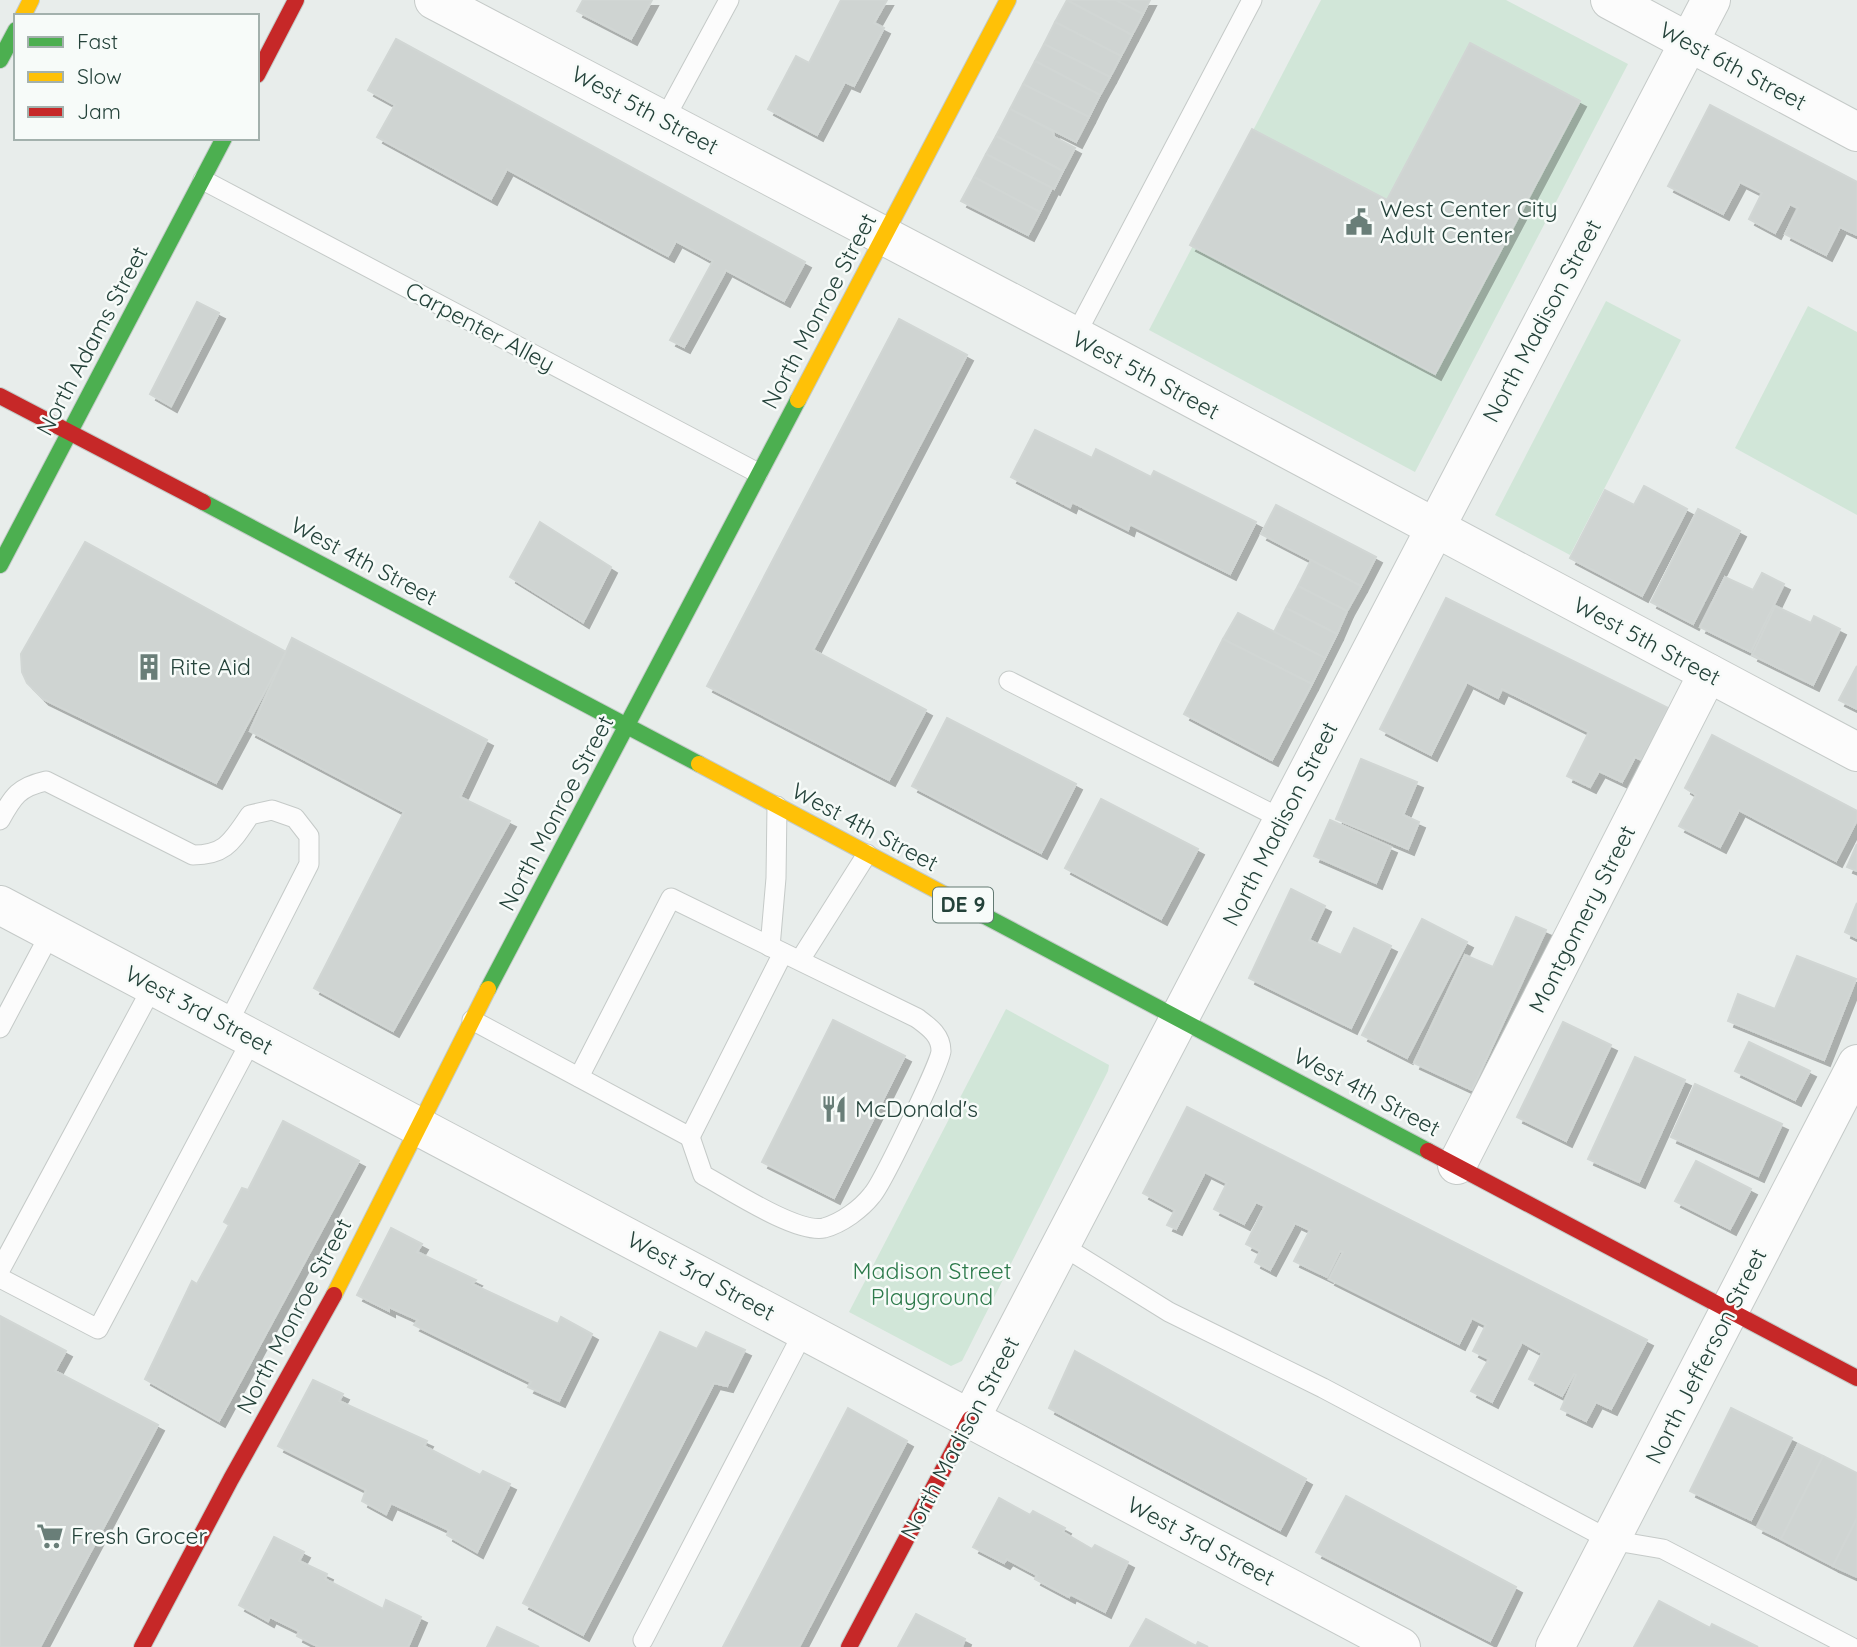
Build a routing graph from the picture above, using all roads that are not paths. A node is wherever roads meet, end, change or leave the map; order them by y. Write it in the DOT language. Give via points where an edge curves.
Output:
graph roads {
  1 [pos="296,0"];
  2 [pos="434,0"];
  3 [pos="729,0"];
  4 [pos="1008,0"];
  5 [pos="1252,0"];
  6 [pos="1610,0"];
  7 [pos="1711,0"];
  8 [pos="14,34"];
  9 [pos="1689,42"];
  10 [pos="0,60"];
  11 [pos="259,71"];
  12 [pos="664,120"];
  13 [pos="1857,132"];
  14 [pos="223,140"];
  15 [pos="202,180"];
  16 [pos="884,236"];
  17 [pos="1075,336"];
  18 [pos="0,396"];
  19 [pos="69,433"];
  20 [pos="758,473"];
  21 [pos="1434,528"];
  22 [pos="0,565"];
  23 [pos="1708,673"];
  24 [pos="1009,681"];
  25 [pos="627,727"];
  26 [pos="1857,752"];
  27 [pos="777,806"];
  28 [pos="1282,819"];
  29 [pos="0,820"];
  30 [pos="867,854"];
  31 [pos="0,905"];
  32 [pos="51,932"];
  33 [pos="784,953"];
  34 [pos="153,986"];
  35 [pos="1179,1019"];
  36 [pos="472,1020"];
  37 [pos="0,1028"];
  38 [pos="239,1032"];
  39 [pos="1857,1064"];
  40 [pos="579,1077"];
  41 [pos="418,1126"];
  42 [pos="690,1137"];
  43 [pos="1457,1165"];
  44 [pos="1061,1245"];
  45 [pos="0,1270"];
  46 [pos="0,1278"];
  47 [pos="1729,1310"];
  48 [pos="804,1331"];
  49 [pos="1857,1378"];
  50 [pos="970,1419"];
  51 [pos="1611,1540"];
  52 [pos="643,1640"];
  53 [pos="142,1647"];
  54 [pos="849,1647"];
  55 [pos="1401,1647"];
  56 [pos="1555,1647"];
  57 [pos="1851,1647"];
  1 -- 11 [label="main road"];
  2 -- 12 [label="street, West 5th Street"];
  3 -- 12 [label="lane"];
  4 -- 16 [label="main road, North Monroe Street"];
  5 -- 17 [label="lane"];
  6 -- 9 [label="street, West 6th Street"];
  7 -- 9 [label="street, North Madison Street"];
  8 -- 10 [label="main road"];
  9 -- 13 [label="street, West 6th Street"];
  9 -- 21 [label="street, North Madison Street"];
  12 -- 16 [label="street, West 5th Street"];
  14 -- 15 [label="main road, North Adams Street"];
  15 -- 19 [label="main road, North Adams Street"];
  15 -- 20 [label="lane, Carpenter Alley"];
  16 -- 17 [label="street, West 5th Street"];
  16 -- 20 [label="main road, North Monroe Street"];
  17 -- 21 [label="street, West 5th Street"];
  18 -- 19 [label="main road, West 4th Street / DE 9"];
  19 -- 22 [label="main road, North Adams Street"];
  19 -- 25 [label="main road, West 4th Street / DE 9"];
  20 -- 25 [label="main road, North Monroe Street"];
  21 -- 23 [label="street, West 5th Street"];
  21 -- 28 [label="street, North Madison Street"];
  23 -- 26 [label="street, West 5th Street"];
  23 -- 43 [label="street, Montgomery Street"];
  24 -- 28 [label="lane"];
  25 -- 27 [label="main road, West 4th Street / DE 9"];
  25 -- 36 [label="main road, North Monroe Street"];
  27 -- 30 [label="main road, West 4th Street / DE 9"];
  27 -- 33 [label="lane" via="776,878"];
  28 -- 35 [label="street, North Madison Street"];
  29 -- 38 [label="lane" via="25,785 46,781 193,855 211,855 231,842 250,816 272,810 295,818 309,836 309,864"];
  30 -- 33 [label="lane"];
  30 -- 35 [label="main road, West 4th Street / DE 9"];
  31 -- 32 [label="street, West 3rd Street"];
  32 -- 34 [label="street, West 3rd Street"];
  32 -- 37 [label="lane"];
  33 -- 40 [label="lane" via="671,898"];
  33 -- 42 [label="lane"];
  33 -- 42 [label="lane" via="917,1018 935,1032 941,1052 874,1194 851,1215 823,1228 795,1225 703,1175"];
  34 -- 38 [label="street, West 3rd Street"];
  34 -- 45 [label="lane"];
  35 -- 43 [label="main road, West 4th Street / DE 9"];
  35 -- 44 [label="street, North Madison Street"];
  36 -- 40 [label="lane"];
  36 -- 41 [label="main road, North Monroe Street"];
  38 -- 41 [label="street, West 3rd Street"];
  38 -- 46 [label="lane" via="98,1329"];
  39 -- 47 [label="street, North Jefferson Street"];
  40 -- 42 [label="lane"];
  41 -- 48 [label="street, West 3rd Street"];
  41 -- 53 [label="main road, North Monroe Street" via="340,1283"];
  43 -- 47 [label="main road, West 4th Street / DE 9"];
  44 -- 50 [label="street, North Madison Street"];
  44 -- 51 [label="lane" via="1168,1312"];
  47 -- 49 [label="main road, West 4th Street / DE 9"];
  47 -- 51 [label="street, North Jefferson Street"];
  48 -- 50 [label="street, West 3rd Street"];
  48 -- 52 [label="lane"];
  50 -- 54 [label="main road, North Madison Street"];
  50 -- 55 [label="street, West 3rd Street"];
  51 -- 56 [label="street, North Jefferson Street"];
  51 -- 57 [label="lane" via="1663,1549"];
}
